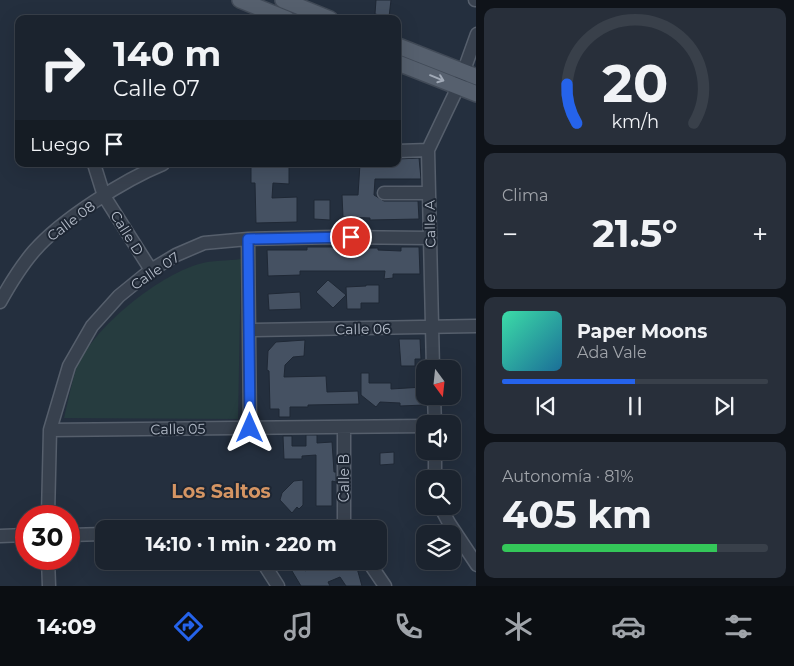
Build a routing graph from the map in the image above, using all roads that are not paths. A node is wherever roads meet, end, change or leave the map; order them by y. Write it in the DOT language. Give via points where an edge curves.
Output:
graph roads {
  1 [pos="240,0"];
  2 [pos="283,0"];
  3 [pos="277,15"];
  4 [pos="320,15"];
  5 [pos="476,34"];
  6 [pos="401,47"];
  7 [pos="401,64"];
  8 [pos="470,75"];
  9 [pos="458,87"];
  10 [pos="476,94"];
  11 [pos="428,150"];
  12 [pos="401,151"];
  13 [pos="95,167"];
  14 [pos="156,167"];
  15 [pos="384,193"];
  16 [pos="429,193"];
  17 [pos="104,196"];
  18 [pos="430,238"];
  19 [pos="248,239"];
  20 [pos="151,270"];
  21 [pos="0,302"];
  22 [pos="476,326"];
  23 [pos="432,328"];
  24 [pos="249,330"];
  25 [pos="433,360"];
  26 [pos="416,426"];
  27 [pos="344,427"];
  28 [pos="250,428"];
  29 [pos="50,430"];
  30 [pos="48,505"];
  31 [pos="444,515"];
  32 [pos="345,520"];
  33 [pos="95,534"];
  34 [pos="15,535"];
  35 [pos="80,535"];
  36 [pos="0,536"];
  37 [pos="476,565"];
  38 [pos="48,570"];
  39 [pos="268,570"];
  40 [pos="374,570"];
  41 [pos="49,586"];
  42 [pos="278,586"];
  43 [pos="385,586"];
  1 -- 3 [label="main road"];
  2 -- 4 [label="main road"];
  5 -- 8 [label="street"];
  6 -- 8 [label="main road"];
  7 -- 9 [label="main road, one-way"];
  8 -- 9 [label="street, Calle A"];
  9 -- 10 [label="main road"];
  9 -- 11 [label="street, Calle A"];
  11 -- 12 [label="street"];
  11 -- 16 [label="street, Calle A"];
  13 -- 17 [label="street, Calle D"];
  14 -- 17 [label="street, Calle 08"];
  15 -- 16 [label="street"];
  16 -- 18 [label="street, Calle A"];
  17 -- 20 [label="street, Calle D"];
  17 -- 21 [label="street, Calle 08" via="34,251"];
  18 -- 19 [label="street, Calle 07" via="334,236"];
  18 -- 23 [label="street, Calle A"];
  19 -- 20 [label="street, Calle 07" via="204,243"];
  19 -- 24 [label="street"];
  20 -- 29 [label="street, Calle 07" via="119,296 92,326 69,366"];
  22 -- 23 [label="street, Calle 06"];
  23 -- 24 [label="street, Calle 06"];
  23 -- 25 [label="street, Calle A"];
  24 -- 28 [label="street"];
  26 -- 27 [label="street, Calle 05"];
  27 -- 28 [label="street, Calle 05"];
  27 -- 32 [label="street, Calle B"];
  28 -- 29 [label="street, Calle 05"];
  29 -- 30 [label="street, Calle 07"];
  31 -- 37 [label="street"];
  33 -- 35 [label="street"];
  34 -- 36 [label="street"];
  38 -- 41 [label="street"];
  39 -- 42 [label="street"];
  40 -- 43 [label="street"];
}
